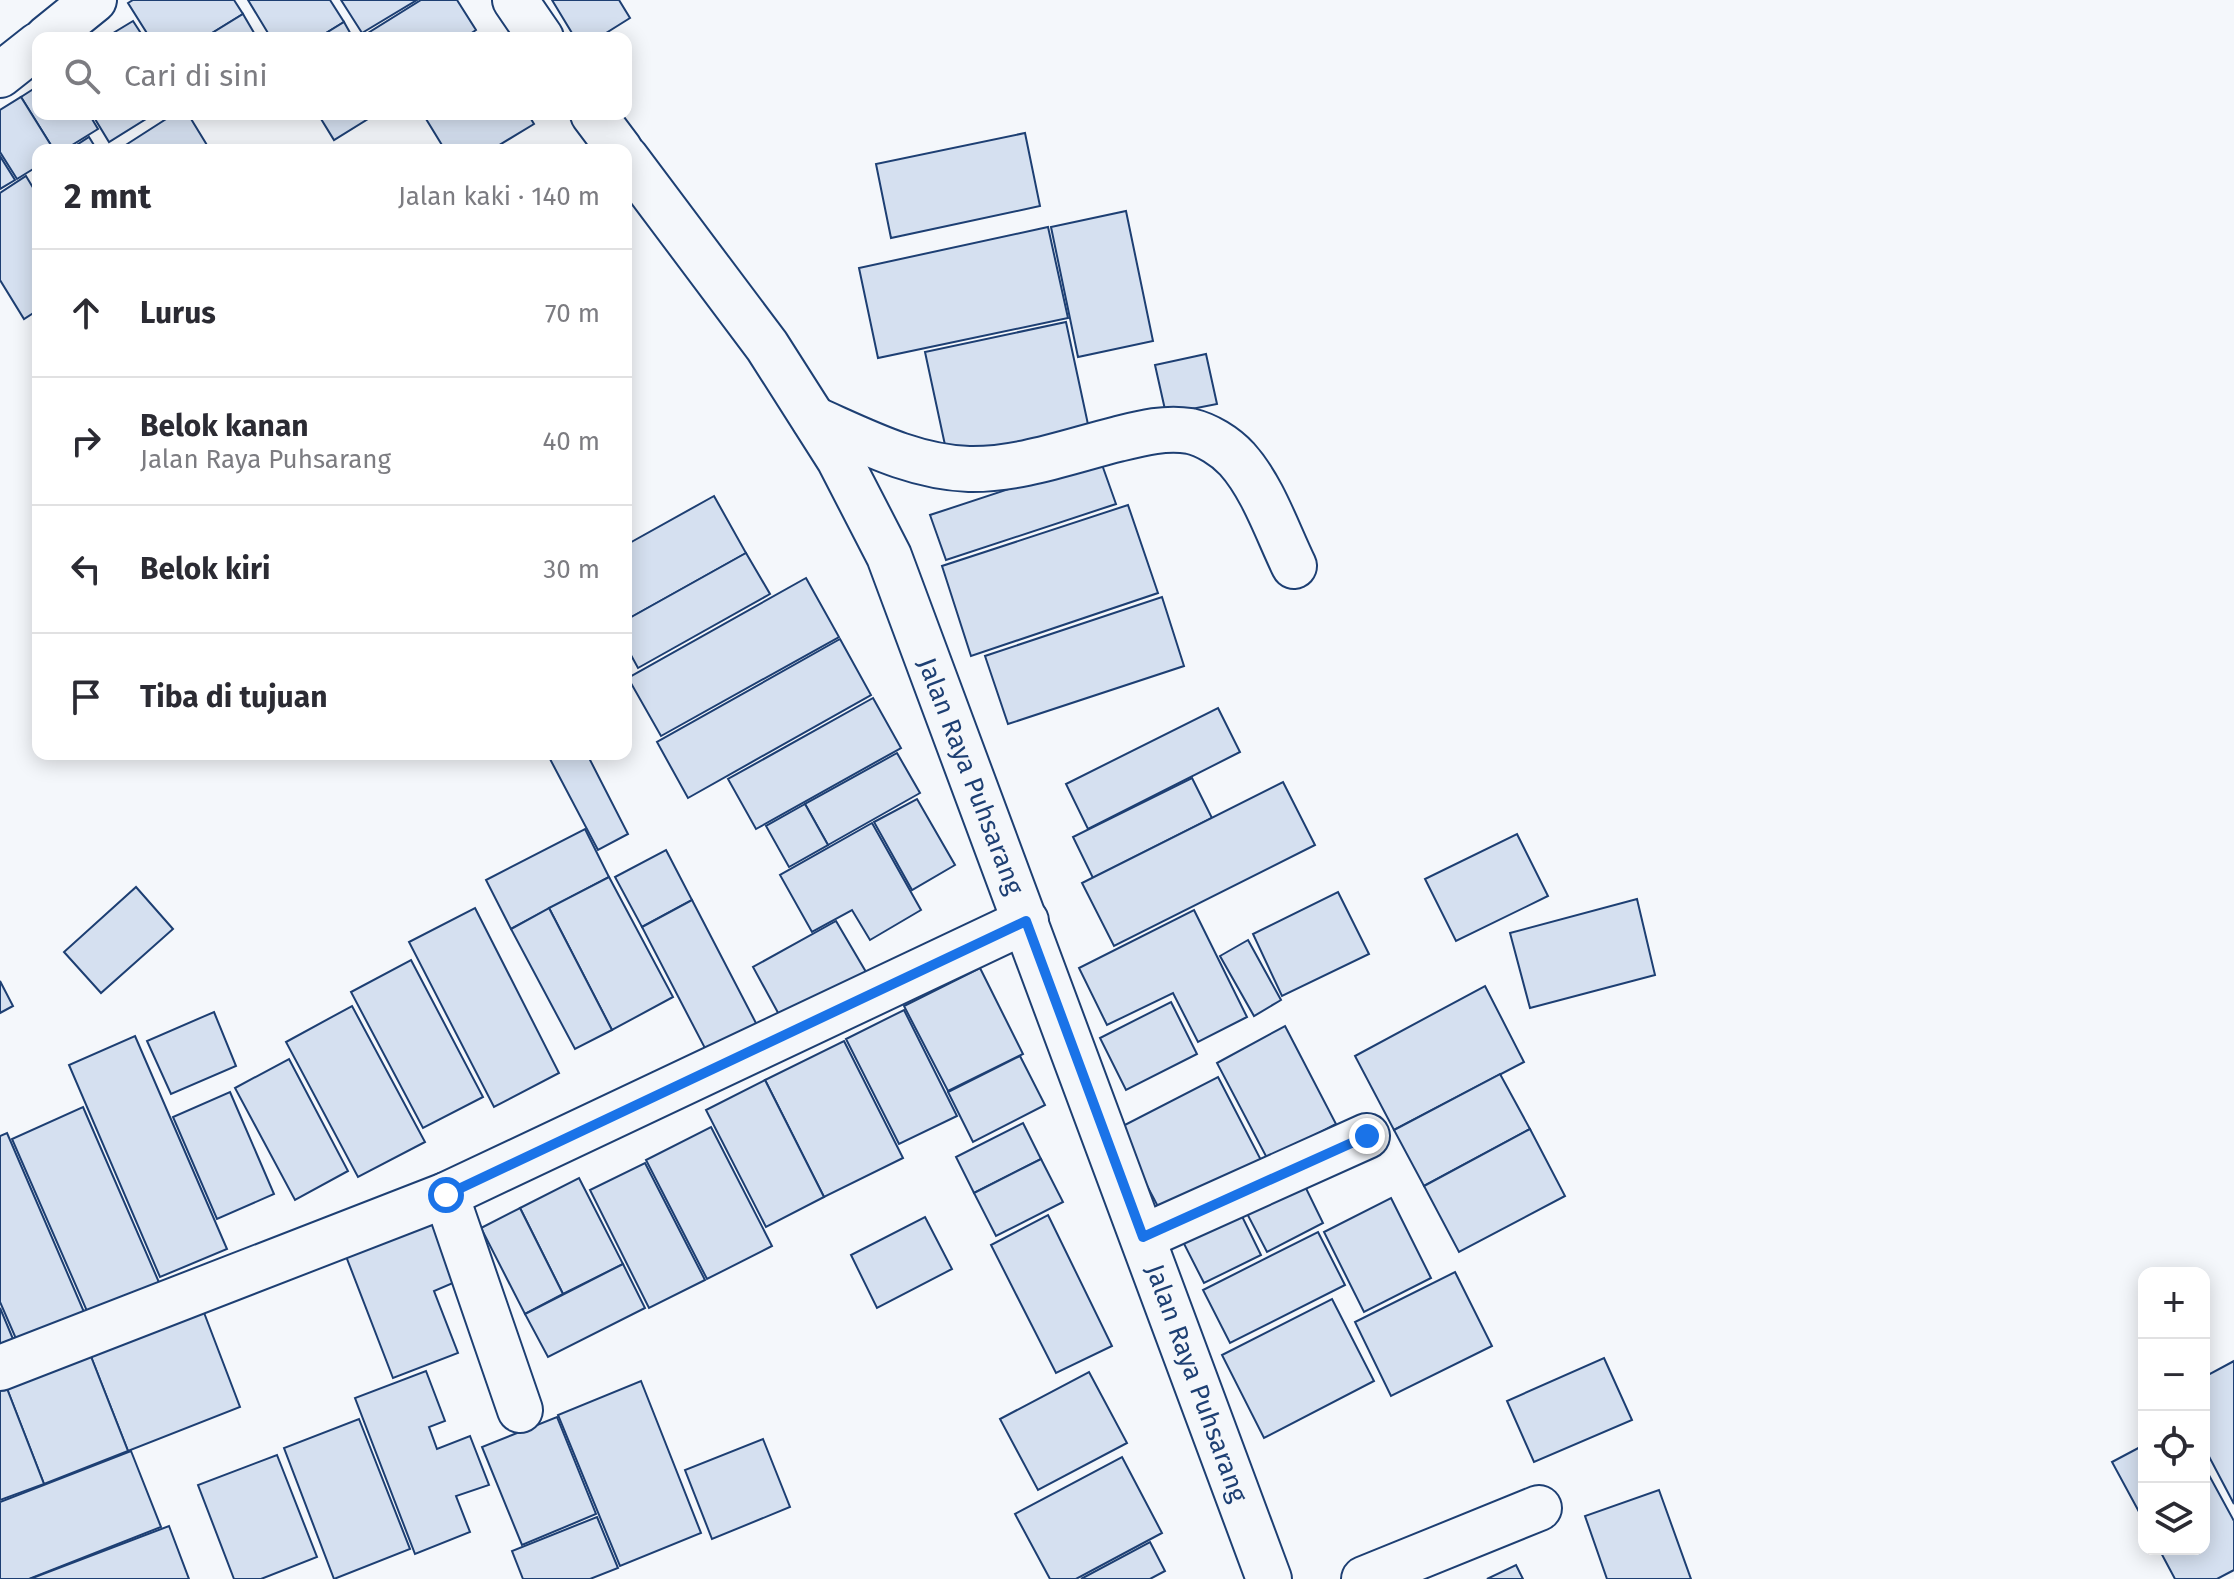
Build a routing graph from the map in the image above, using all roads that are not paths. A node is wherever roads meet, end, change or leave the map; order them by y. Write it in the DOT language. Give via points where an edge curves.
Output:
graph roads {
  1 [pos="94,0"];
  2 [pos="515,0"];
  3 [pos="54,32"];
  4 [pos="537,32"];
  5 [pos="32,50"];
  6 [pos="0,75"];
  7 [pos="598,120"];
  8 [pos="616,144"];
  9 [pos="632,166"];
  10 [pos="814,419"];
  11 [pos="1294,566"];
  12 [pos="1026,921"];
  13 [pos="1367,1136"];
  14 [pos="446,1195"];
  15 [pos="1143,1237"];
  16 [pos="0,1368"];
  17 [pos="520,1410"];
  18 [pos="1539,1508"];
  19 [pos="1269,1579"];
  20 [pos="1364,1579"];
  1 -- 3 [label="street"];
  2 -- 4 [label="street"];
  5 -- 6 [label="street"];
  7 -- 8 [label="street"];
  9 -- 10 [label="street, Jalan Raya Puhsarang" via="767,346"];
  10 -- 11 [label="street" via="901,456 972,469 1157,430 1191,431 1216,441 1236,458 1254,482"];
  10 -- 12 [label="street, Jalan Raya Puhsarang" via="889,556"];
  12 -- 14 [label="street"];
  12 -- 15 [label="street, Jalan Raya Puhsarang"];
  13 -- 15 [label="street"];
  14 -- 16 [label="street"];
  14 -- 17 [label="street"];
  15 -- 19 [label="street, Jalan Raya Puhsarang"];
  18 -- 20 [label="street"];
}
